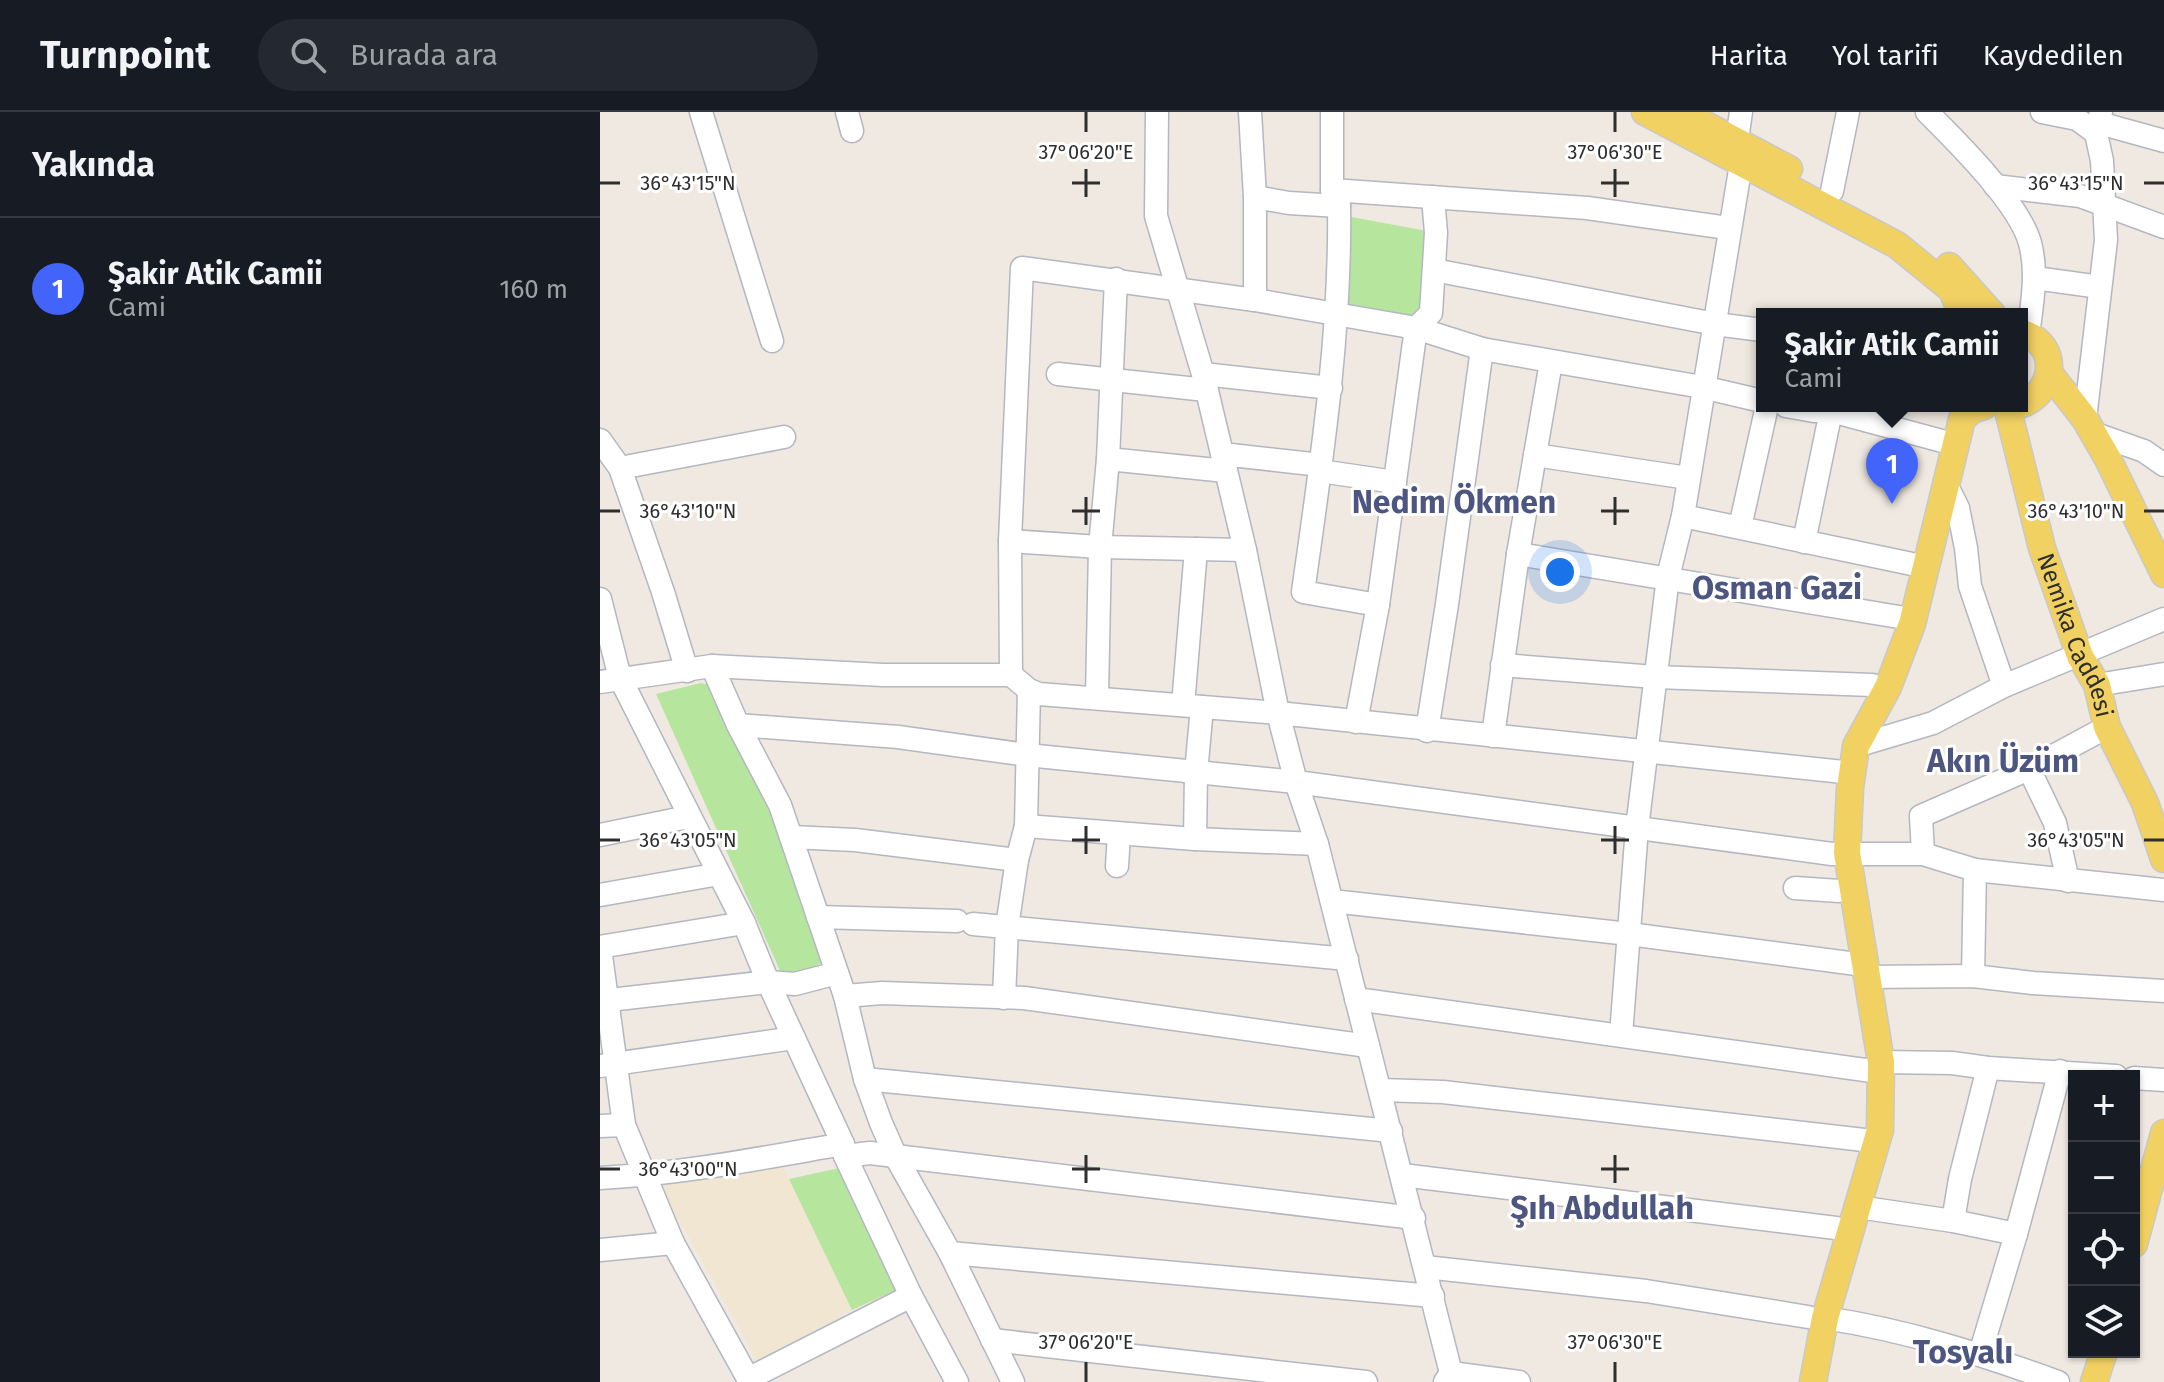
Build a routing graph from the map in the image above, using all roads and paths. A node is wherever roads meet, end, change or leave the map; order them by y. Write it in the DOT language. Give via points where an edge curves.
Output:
graph roads {
  1 [pos="701,112"];
  2 [pos="1157,112"];
  3 [pos="1250,112"];
  4 [pos="1332,112"];
  5 [pos="1645,112"];
  6 [pos="1681,112"];
  7 [pos="1741,112"];
  8 [pos="1848,112"];
  9 [pos="1927,112"];
  10 [pos="2042,112"];
  11 [pos="2099,123"];
  12 [pos="2164,141"];
  13 [pos="1739,152"];
  14 [pos="1995,186"];
  15 [pos="1832,191"];
  16 [pos="1255,197"];
  17 [pos="1433,197"];
  18 [pos="1336,198"];
  19 [pos="2105,206"];
  20 [pos="2164,227"];
  21 [pos="1728,228"];
  22 [pos="1434,270"];
  23 [pos="2035,278"];
  24 [pos="1116,279"];
  25 [pos="2100,287"];
  26 [pos="1177,288"];
  27 [pos="1255,300"];
  28 [pos="1960,308"];
  29 [pos="1987,308"];
  30 [pos="1338,314"];
  31 [pos="2028,317"];
  32 [pos="1715,324"];
  33 [pos="1416,328"];
  34 [pos="1756,329"];
  35 [pos="2028,336"];
  36 [pos="772,341"];
  37 [pos="1482,349"];
  38 [pos="1551,362"];
  39 [pos="2049,373"];
  40 [pos="1058,374"];
  41 [pos="1110,381"];
  42 [pos="1204,382"];
  43 [pos="1702,387"];
  44 [pos="1331,388"];
  45 [pos="1756,400"];
  46 [pos="2028,401"];
  47 [pos="1766,412"];
  48 [pos="1831,412"];
  49 [pos="1835,412"];
  50 [pos="1952,412"];
  51 [pos="1970,412"];
  52 [pos="2008,412"];
  53 [pos="2089,426"];
  54 [pos="784,437"];
  55 [pos="600,440"];
  56 [pos="1942,441"];
  57 [pos="1535,455"];
  58 [pos="1108,459"];
  59 [pos="1224,463"];
  60 [pos="2164,465"];
  61 [pos="620,468"];
  62 [pos="1321,468"];
  63 [pos="1688,478"];
  64 [pos="1395,482"];
  65 [pos="1945,482"];
  66 [pos="1683,516"];
  67 [pos="1740,527"];
  68 [pos="1010,541"];
  69 [pos="1804,542"];
  70 [pos="1100,547"];
  71 [pos="1196,549"];
  72 [pos="1245,550"];
  73 [pos="1518,554"];
  74 [pos="1912,564"];
  75 [pos="2164,574"];
  76 [pos="1668,577"];
  77 [pos="600,599"];
  78 [pos="1378,605"];
  79 [pos="1899,617"];
  80 [pos="2164,619"];
  81 [pos="2080,656"];
  82 [pos="1502,665"];
  83 [pos="712,666"];
  84 [pos="687,671"];
  85 [pos="2164,674"];
  86 [pos="1011,675"];
  87 [pos="1655,677"];
  88 [pos="610,680"];
  89 [pos="1872,685"];
  90 [pos="2097,685"];
  91 [pos="2004,686"];
  92 [pos="1029,690"];
  93 [pos="1097,697"];
  94 [pos="1192,706"];
  95 [pos="1278,713"];
  96 [pos="1356,722"];
  97 [pos="738,725"];
  98 [pos="2107,727"];
  99 [pos="1427,731"];
  100 [pos="1493,736"];
  101 [pos="1856,746"];
  102 [pos="1647,751"];
  103 [pos="1027,755"];
  104 [pos="2029,769"];
  105 [pos="1196,773"];
  106 [pos="1845,773"];
  107 [pos="1296,782"];
  108 [pos="2154,801"];
  109 [pos="688,817"];
  110 [pos="1026,826"];
  111 [pos="1637,828"];
  112 [pos="1119,834"];
  113 [pos="600,835"];
  114 [pos="791,837"];
  115 [pos="1195,839"];
  116 [pos="1317,844"];
  117 [pos="1839,853"];
  118 [pos="1923,854"];
  119 [pos="2164,859"];
  120 [pos="1017,860"];
  121 [pos="1117,866"];
  122 [pos="1975,870"];
  123 [pos="719,874"];
  124 [pos="2068,881"];
  125 [pos="1795,888"];
  126 [pos="2164,890"];
  127 [pos="1839,891"];
  128 [pos="600,895"];
  129 [pos="1332,901"];
  130 [pos="818,917"];
  131 [pos="744,923"];
  132 [pos="1007,927"];
  133 [pos="1629,934"];
  134 [pos="600,948"];
  135 [pos="1347,959"];
  136 [pos="1861,968"];
  137 [pos="837,973"];
  138 [pos="1973,976"];
  139 [pos="768,982"];
  140 [pos="2164,991"];
  141 [pos="845,996"];
  142 [pos="1004,998"];
  143 [pos="1356,999"];
  144 [pos="604,1001"];
  145 [pos="1621,1035"];
  146 [pos="794,1038"];
  147 [pos="1368,1046"];
  148 [pos="609,1065"];
  149 [pos="1877,1067"];
  150 [pos="1988,1068"];
  151 [pos="2060,1071"];
  152 [pos="2068,1072"];
  153 [pos="2140,1078"];
  154 [pos="865,1079"];
  155 [pos="2164,1080"];
  156 [pos="1380,1090"];
  157 [pos="624,1125"];
  158 [pos="600,1126"];
  159 [pos="1391,1131"];
  160 [pos="2164,1133"];
  161 [pos="1864,1140"];
  162 [pos="844,1150"];
  163 [pos="896,1157"];
  164 [pos="1402,1175"];
  165 [pos="643,1176"];
  166 [pos="600,1178"];
  167 [pos="1858,1207"];
  168 [pos="1414,1218"];
  169 [pos="1953,1221"];
  170 [pos="2140,1222"];
  171 [pos="1836,1228"];
  172 [pos="2016,1234"];
  173 [pos="673,1243"];
  174 [pos="600,1250"];
  175 [pos="950,1253"];
  176 [pos="1425,1267"];
  177 [pos="911,1296"];
  178 [pos="1433,1296"];
  179 [pos="1817,1318"];
  180 [pos="992,1340"];
  181 [pos="1980,1354"];
  182 [pos="2102,1358"];
  183 [pos="1448,1377"];
  184 [pos="749,1381"];
  185 [pos="957,1382"];
  186 [pos="1013,1382"];
  187 [pos="1366,1382"];
  188 [pos="1519,1382"];
  189 [pos="1795,1382"];
  190 [pos="1813,1382"];
  191 [pos="2058,1382"];
  192 [pos="2094,1382"];
  1 -- 36 [label="street"];
  2 -- 26 [label="street" via="1156,216"];
  3 -- 16 [label="street"];
  4 -- 18 [label="street"];
  5 -- 13 [label="main road"];
  6 -- 13 [label="main road"];
  7 -- 13 [label="street"];
  8 -- 15 [label="street"];
  9 -- 14 [label="street"];
  10 -- 11 [label="street"];
  11 -- 12 [label="street"];
  11 -- 19 [label="street"];
  13 -- 15 [label="main road"];
  13 -- 21 [label="street"];
  13 -- 28 [label="main road" via="1897,245 1952,290"];
  14 -- 19 [label="street" via="2080,196"];
  14 -- 23 [label="street" via="2030,240"];
  15 -- 29 [label="main road" via="1956,270"];
  16 -- 18 [label="street" via="1289,203"];
  16 -- 27 [label="street"];
  17 -- 18 [label="street"];
  17 -- 21 [label="street" via="1587,208"];
  17 -- 22 [label="street"];
  18 -- 30 [label="street"];
  19 -- 20 [label="street"];
  19 -- 25 [label="street"];
  21 -- 32 [label="street"];
  22 -- 32 [label="street"];
  22 -- 33 [label="street" via="1431,313"];
  23 -- 25 [label="street"];
  23 -- 31 [label="street"];
  24 -- 26 [label="street"];
  24 -- 41 [label="street"];
  24 -- 68 [label="street" via="1022,268"];
  25 -- 53 [label="street"];
  26 -- 27 [label="street"];
  26 -- 42 [label="street"];
  27 -- 30 [label="street"];
  30 -- 33 [label="street"];
  30 -- 44 [label="street"];
  32 -- 34 [label="street"];
  32 -- 43 [label="street"];
  33 -- 37 [label="street"];
  33 -- 64 [label="street"];
  35 -- 39 [label="main road" via="2045,350"];
  37 -- 38 [label="street"];
  37 -- 99 [label="street"];
  38 -- 43 [label="street"];
  38 -- 57 [label="street"];
  39 -- 46 [label="main road" via="2040,394"];
  39 -- 53 [label="main road"];
  40 -- 41 [label="street"];
  41 -- 42 [label="street"];
  41 -- 58 [label="street"];
  42 -- 44 [label="street"];
  42 -- 59 [label="street"];
  43 -- 45 [label="street"];
  43 -- 63 [label="street"];
  44 -- 62 [label="street"];
  47 -- 67 [label="street"];
  48 -- 69 [label="street"];
  49 -- 56 [label="street"];
  50 -- 56 [label="main road"];
  51 -- 65 [label="main road" via="1962,419"];
  52 -- 81 [label="main road, Nemika Caddesi" via="2042,548"];
  53 -- 60 [label="street"];
  53 -- 75 [label="main road"];
  54 -- 61 [label="street"];
  55 -- 61 [label="street"];
  56 -- 74 [label="main road"];
  57 -- 63 [label="street"];
  57 -- 73 [label="street"];
  58 -- 59 [label="street"];
  58 -- 70 [label="street"];
  59 -- 62 [label="street"];
  59 -- 72 [label="street"];
  61 -- 84 [label="street"];
  62 -- 64 [label="street"];
  62 -- 78 [label="street" via="1303,592"];
  63 -- 66 [label="street"];
  64 -- 78 [label="street"];
  65 -- 91 [label="street" via="1958,508 1970,586"];
  65 -- 101 [label="main road" via="1912,624 1888,687"];
  66 -- 67 [label="street"];
  66 -- 76 [label="street"];
  67 -- 69 [label="street"];
  68 -- 70 [label="street"];
  68 -- 86 [label="street"];
  69 -- 74 [label="street"];
  70 -- 71 [label="street"];
  70 -- 93 [label="street"];
  71 -- 72 [label="street"];
  71 -- 94 [label="street"];
  72 -- 95 [label="street"];
  73 -- 76 [label="street"];
  73 -- 82 [label="street"];
  74 -- 79 [label="main road"];
  76 -- 79 [label="street"];
  76 -- 87 [label="street"];
  77 -- 88 [label="street"];
  78 -- 96 [label="street"];
  79 -- 89 [label="main road"];
  80 -- 81 [label="street"];
  81 -- 90 [label="main road, Nemika Caddesi"];
  81 -- 91 [label="street"];
  82 -- 87 [label="street"];
  82 -- 100 [label="street"];
  83 -- 84 [label="street"];
  83 -- 86 [label="street"];
  83 -- 97 [label="street"];
  84 -- 88 [label="street"];
  85 -- 90 [label="street"];
  86 -- 92 [label="street"];
  87 -- 89 [label="street"];
  87 -- 102 [label="street"];
  88 -- 109 [label="street"];
  89 -- 106 [label="main road" via="1846,744"];
  90 -- 98 [label="main road, Nemika Caddesi"];
  91 -- 101 [label="street" via="1933,723"];
  92 -- 93 [label="street"];
  92 -- 103 [label="street"];
  93 -- 94 [label="street"];
  94 -- 95 [label="street"];
  94 -- 105 [label="street"];
  95 -- 96 [label="street"];
  95 -- 107 [label="street"];
  96 -- 99 [label="street"];
  97 -- 103 [label="street" via="898,737"];
  97 -- 114 [label="street"];
  98 -- 104 [label="street"];
  98 -- 108 [label="main road, Nemika Caddesi"];
  99 -- 100 [label="street"];
  100 -- 102 [label="street"];
  101 -- 106 [label="main road"];
  102 -- 106 [label="street"];
  102 -- 111 [label="street"];
  103 -- 105 [label="street"];
  103 -- 110 [label="street"];
  104 -- 118 [label="street" via="1921,816"];
  104 -- 124 [label="street" via="2055,823"];
  105 -- 107 [label="street"];
  105 -- 115 [label="street"];
  106 -- 117 [label="main road" via="1850,788"];
  107 -- 111 [label="street"];
  107 -- 116 [label="street"];
  108 -- 119 [label="main road, Nemika Caddesi"];
  109 -- 113 [label="street"];
  109 -- 123 [label="street"];
  110 -- 112 [label="street"];
  110 -- 120 [label="street"];
  111 -- 117 [label="street"];
  111 -- 133 [label="street"];
  112 -- 115 [label="street"];
  112 -- 121 [label="street"];
  114 -- 120 [label="street"];
  114 -- 130 [label="street"];
  115 -- 116 [label="street"];
  116 -- 129 [label="street"];
  117 -- 118 [label="street"];
  117 -- 127 [label="main road"];
  117 -- 136 [label="main road"];
  118 -- 122 [label="street"];
  120 -- 132 [label="street"];
  122 -- 124 [label="street"];
  122 -- 138 [label="street"];
  123 -- 128 [label="street"];
  123 -- 131 [label="street"];
  124 -- 126 [label="street"];
  125 -- 127 [label="street"];
  127 -- 136 [label="main road"];
  129 -- 133 [label="street"];
  129 -- 135 [label="street"];
  130 -- 132 [label="street"];
  130 -- 137 [label="street"];
  131 -- 134 [label="street"];
  131 -- 139 [label="street"];
  132 -- 135 [label="street"];
  132 -- 142 [label="street"];
  133 -- 136 [label="street"];
  133 -- 145 [label="street"];
  134 -- 144 [label="street"];
  135 -- 143 [label="street"];
  136 -- 138 [label="street"];
  136 -- 149 [label="main road"];
  137 -- 139 [label="street" via="795,984"];
  137 -- 141 [label="street"];
  138 -- 140 [label="street"];
  139 -- 144 [label="street"];
  139 -- 146 [label="street"];
  141 -- 142 [label="street"];
  141 -- 154 [label="street"];
  142 -- 147 [label="street"];
  143 -- 145 [label="street"];
  143 -- 147 [label="street"];
  144 -- 148 [label="street"];
  145 -- 149 [label="street"];
  146 -- 148 [label="street"];
  146 -- 162 [label="street"];
  147 -- 156 [label="street"];
  148 -- 157 [label="street"];
  149 -- 150 [label="street" via="1952,1063"];
  149 -- 161 [label="main road"];
  149 -- 167 [label="main road" via="1880,1130"];
  150 -- 151 [label="street"];
  150 -- 169 [label="street"];
  151 -- 152 [label="street"];
  151 -- 172 [label="street"];
  153 -- 155 [label="street"];
  154 -- 159 [label="street"];
  154 -- 163 [label="street"];
  156 -- 159 [label="street"];
  156 -- 161 [label="street" via="1443,1092"];
  157 -- 158 [label="street"];
  157 -- 165 [label="street"];
  159 -- 164 [label="street"];
  160 -- 170 [label="main road"];
  161 -- 171 [label="main road"];
  162 -- 163 [label="street"];
  162 -- 165 [label="street"];
  162 -- 177 [label="street"];
  163 -- 168 [label="street"];
  163 -- 175 [label="street"];
  164 -- 168 [label="street"];
  164 -- 171 [label="street"];
  165 -- 166 [label="street"];
  165 -- 173 [label="street"];
  167 -- 169 [label="street"];
  167 -- 179 [label="main road"];
  168 -- 176 [label="street"];
  169 -- 172 [label="street"];
  171 -- 179 [label="main road"];
  172 -- 181 [label="street"];
  173 -- 174 [label="street"];
  173 -- 184 [label="street"];
  175 -- 178 [label="street"];
  175 -- 180 [label="street"];
  176 -- 178 [label="street"];
  176 -- 179 [label="street" via="1646,1291"];
  177 -- 184 [label="street"];
  177 -- 185 [label="street"];
  178 -- 183 [label="street"];
  179 -- 181 [label="street" via="1873,1325"];
  179 -- 189 [label="main road"];
  179 -- 190 [label="main road"];
  180 -- 186 [label="street"];
  180 -- 187 [label="street"];
  181 -- 191 [label="street"];
  182 -- 192 [label="main road"];
  183 -- 188 [label="street"];
}
